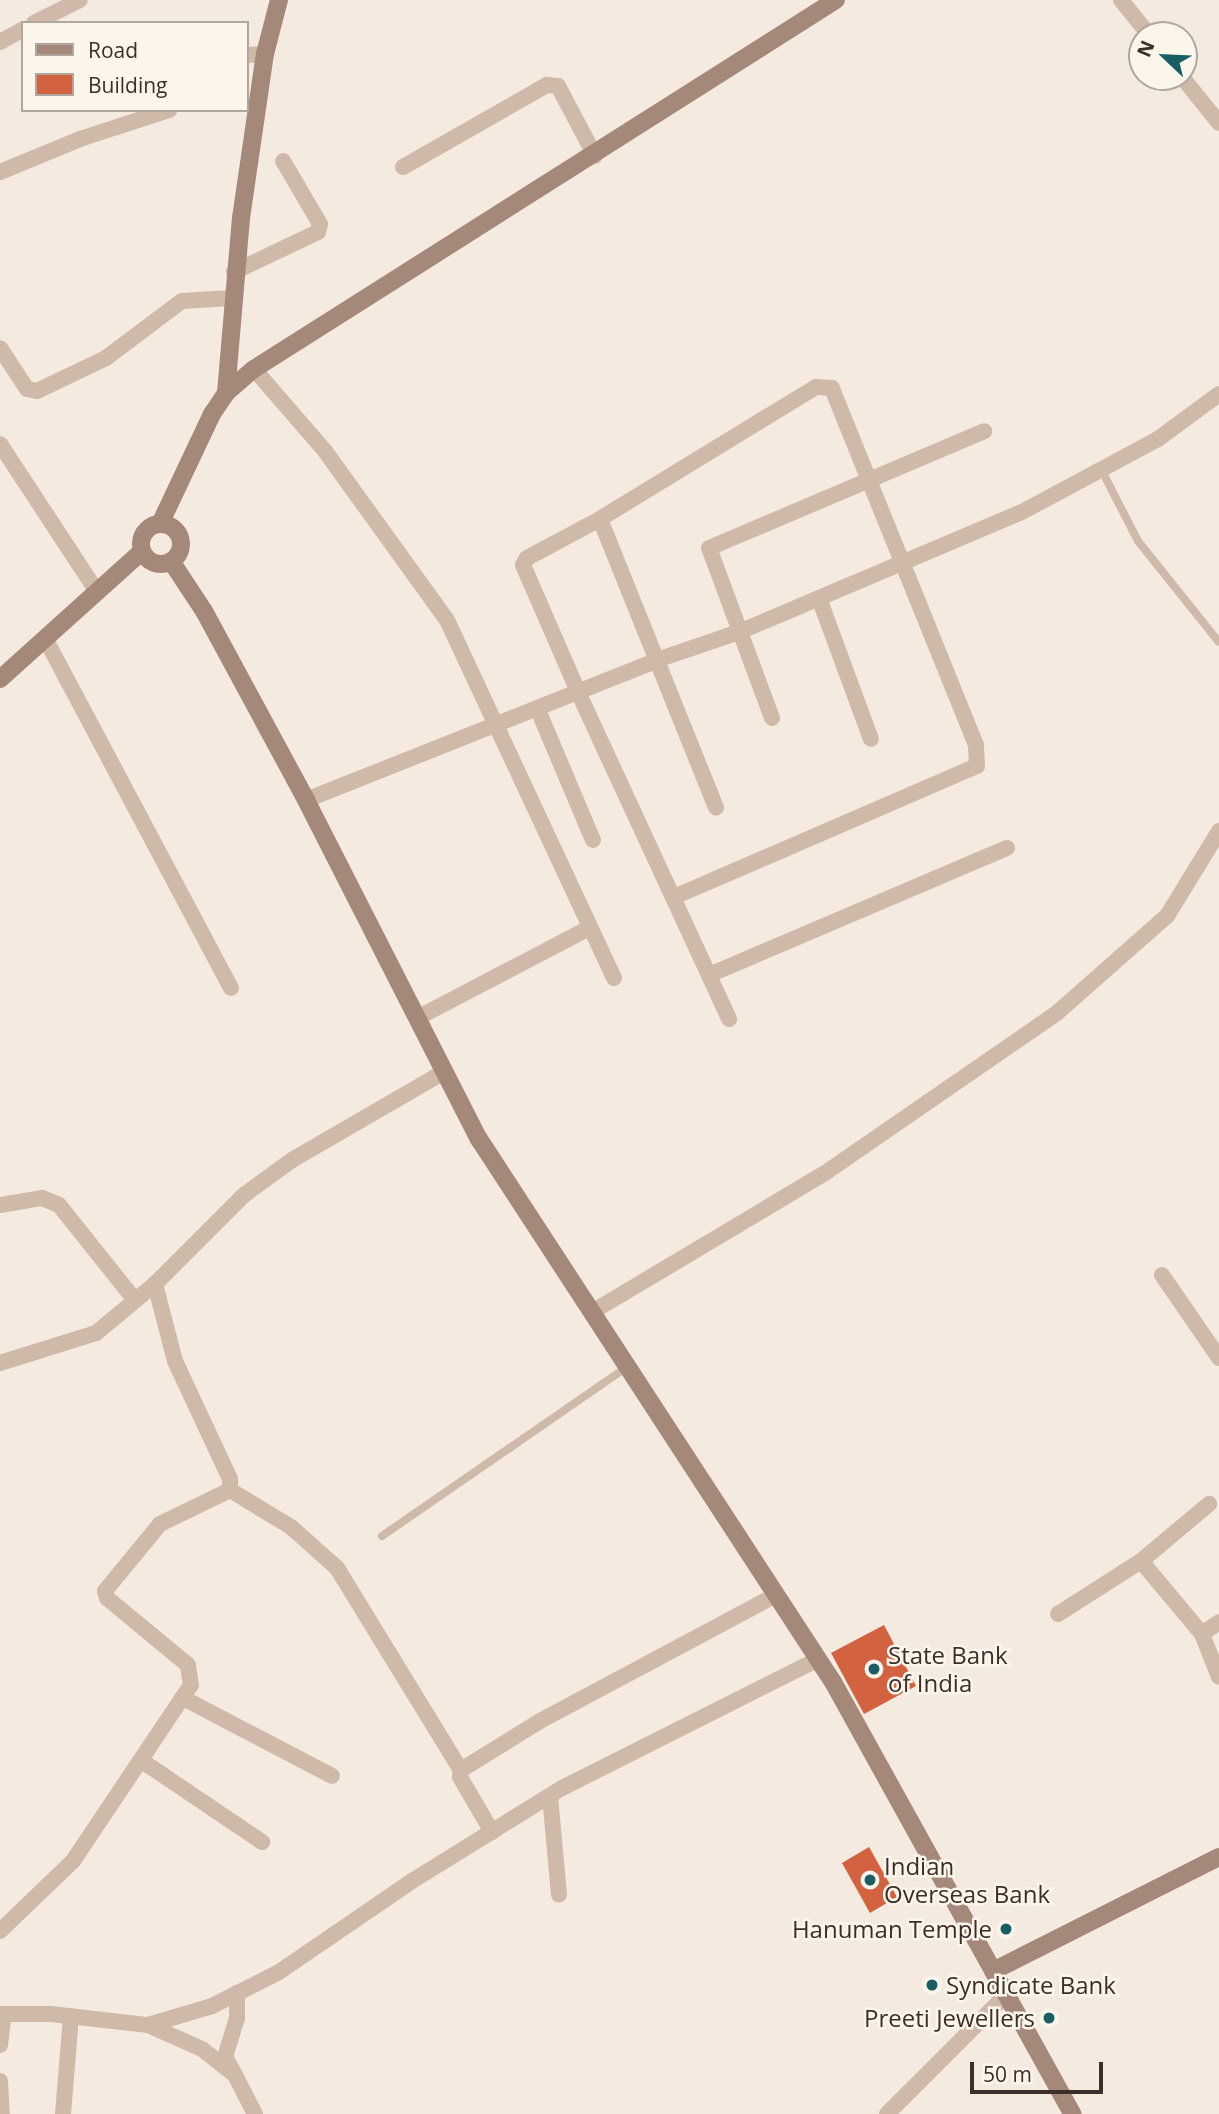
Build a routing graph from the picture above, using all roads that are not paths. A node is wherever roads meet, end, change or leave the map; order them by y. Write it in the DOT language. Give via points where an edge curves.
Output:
graph roads {
  1 [pos="79,0"];
  2 [pos="279,0"];
  3 [pos="836,0"];
  4 [pos="1121,0"];
  5 [pos="56,10"];
  6 [pos="37,21"];
  7 [pos="65,21"];
  8 [pos="1138,21"];
  9 [pos="21,30"];
  10 [pos="0,42"];
  11 [pos="265,54"];
  12 [pos="248,55"];
  13 [pos="254,88"];
  14 [pos="1193,91"];
  15 [pos="143,114"];
  16 [pos="1219,123"];
  17 [pos="595,156"];
  18 [pos="284,161"];
  19 [pos="403,167"];
  20 [pos="0,172"];
  21 [pos="234,272"];
  22 [pos="231,298"];
  23 [pos="0,348"];
  24 [pos="254,369"];
  25 [pos="226,393"];
  26 [pos="1219,394"];
  27 [pos="984,431"];
  28 [pos="0,444"];
  29 [pos="1102,471"];
  30 [pos="872,478"];
  31 [pos="600,519"];
  32 [pos="160,524"];
  33 [pos="142,551"];
  34 [pos="172,561"];
  35 [pos="905,561"];
  36 [pos="98,593"];
  37 [pos="819,598"];
  38 [pos="739,632"];
  39 [pos="46,640"];
  40 [pos="1219,642"];
  41 [pos="657,660"];
  42 [pos="1,675"];
  43 [pos="579,694"];
  44 [pos="538,710"];
  45 [pos="772,718"];
  46 [pos="495,727"];
  47 [pos="871,739"];
  48 [pos="306,800"];
  49 [pos="716,808"];
  50 [pos="1219,831"];
  51 [pos="593,840"];
  52 [pos="1007,848"];
  53 [pos="674,897"];
  54 [pos="589,928"];
  55 [pos="709,975"];
  56 [pos="614,978"];
  57 [pos="231,988"];
  58 [pos="417,1018"];
  59 [pos="729,1019"];
  60 [pos="444,1072"];
  61 [pos="0,1205"];
  62 [pos="1162,1275"];
  63 [pos="155,1284"];
  64 [pos="134,1299"];
  65 [pos="592,1312"];
  66 [pos="1219,1358"];
  67 [pos="0,1363"];
  68 [pos="628,1366"];
  69 [pos="230,1490"];
  70 [pos="1209,1504"];
  71 [pos="382,1536"];
  72 [pos="1141,1561"];
  73 [pos="776,1595"];
  74 [pos="1058,1614"];
  75 [pos="1219,1622"];
  76 [pos="1202,1634"];
  77 [pos="818,1659"];
  78 [pos="1219,1677"];
  79 [pos="183,1698"];
  80 [pos="142,1761"];
  81 [pos="461,1770"];
  82 [pos="332,1776"];
  83 [pos="550,1796"];
  84 [pos="492,1832"];
  85 [pos="262,1842"];
  86 [pos="1219,1857"];
  87 [pos="559,1895"];
  88 [pos="0,1931"];
  89 [pos="993,1971"];
  90 [pos="237,1993"];
  91 [pos="1006,1995"];
  92 [pos="2,2014"];
  93 [pos="71,2016"];
  94 [pos="148,2025"];
  95 [pos="0,2045"];
  96 [pos="235,2075"];
  97 [pos="0,2081"];
  98 [pos="2,2114"];
  99 [pos="63,2114"];
  100 [pos="255,2114"];
  101 [pos="887,2114"];
  102 [pos="1072,2114"];
  1 -- 5 [label="street"];
  2 -- 11 [label="street"];
  3 -- 17 [label="street"];
  4 -- 8 [label="street"];
  5 -- 6 [label="street"];
  5 -- 7 [label="street"];
  9 -- 10 [label="street"];
  11 -- 12 [label="street"];
  11 -- 13 [label="street"];
  13 -- 21 [label="street"];
  14 -- 16 [label="street"];
  15 -- 20 [label="street"];
  17 -- 19 [label="street" via="558,86 547,85"];
  17 -- 24 [label="street"];
  18 -- 21 [label="street" via="320,224 318,232"];
  21 -- 22 [label="street"];
  22 -- 23 [label="street" via="182,301 106,358 37,391 27,389"];
  22 -- 25 [label="street"];
  24 -- 25 [label="street"];
  24 -- 46 [label="street" via="325,451 447,620"];
  25 -- 32 [label="street"];
  26 -- 29 [label="street" via="1157,439"];
  27 -- 30 [label="street"];
  28 -- 36 [label="street"];
  29 -- 35 [label="street" via="1055,498"];
  29 -- 40 [label="lane" via="1138,541"];
  30 -- 31 [label="street" via="837,395 832,388 816,387"];
  30 -- 35 [label="street"];
  30 -- 38 [label="street" via="712,544 709,557"];
  31 -- 41 [label="street"];
  31 -- 43 [label="street" via="527,558 523,565"];
  32 -- 33 [label="street" via="147,530"];
  32 -- 34 [label="street" via="172,527 180,538 180,551"];
  33 -- 34 [label="street" via="154,563"];
  33 -- 36 [label="street"];
  34 -- 48 [label="street"];
  35 -- 37 [label="street"];
  35 -- 53 [label="street" via="976,745 977,766"];
  36 -- 39 [label="street"];
  37 -- 38 [label="street"];
  37 -- 47 [label="street"];
  38 -- 41 [label="street"];
  38 -- 45 [label="street"];
  39 -- 42 [label="street"];
  39 -- 57 [label="street"];
  41 -- 43 [label="street"];
  41 -- 49 [label="street"];
  43 -- 44 [label="street"];
  43 -- 53 [label="street"];
  44 -- 46 [label="street"];
  44 -- 51 [label="street"];
  46 -- 48 [label="street"];
  46 -- 54 [label="street"];
  48 -- 58 [label="street"];
  50 -- 65 [label="street" via="1167,916 1058,1012 825,1173"];
  52 -- 55 [label="street"];
  53 -- 55 [label="street"];
  54 -- 56 [label="street"];
  54 -- 58 [label="street"];
  55 -- 59 [label="street"];
  58 -- 60 [label="street"];
  60 -- 63 [label="street" via="292,1160 244,1195"];
  60 -- 65 [label="street" via="479,1139"];
  61 -- 64 [label="street" via="41,1198 59,1205"];
  62 -- 66 [label="street"];
  63 -- 64 [label="street"];
  63 -- 69 [label="street" via="175,1361 230,1479"];
  64 -- 67 [label="street" via="96,1334"];
  65 -- 68 [label="street"];
  68 -- 71 [label="lane"];
  68 -- 73 [label="street"];
  69 -- 79 [label="street" via="160,1524 106,1585 107,1598 188,1665 191,1685"];
  69 -- 81 [label="street" via="291,1527 337,1568"];
  70 -- 72 [label="street"];
  72 -- 74 [label="street"];
  72 -- 76 [label="street"];
  73 -- 77 [label="street"];
  73 -- 81 [label="street" via="540,1721"];
  75 -- 76 [label="street"];
  76 -- 78 [label="street"];
  77 -- 83 [label="street"];
  77 -- 89 [label="street"];
  79 -- 80 [label="street"];
  79 -- 82 [label="street"];
  80 -- 85 [label="street"];
  80 -- 88 [label="street" via="73,1861"];
  81 -- 84 [label="street" via="460,1777"];
  83 -- 84 [label="street"];
  83 -- 87 [label="street"];
  84 -- 90 [label="street" via="279,1972"];
  86 -- 89 [label="street"];
  89 -- 91 [label="street"];
  90 -- 94 [label="street"];
  90 -- 96 [label="street" via="237,2018 225,2057"];
  91 -- 101 [label="street"];
  91 -- 102 [label="street"];
  92 -- 93 [label="street"];
  92 -- 95 [label="street"];
  93 -- 94 [label="street"];
  93 -- 99 [label="street"];
  94 -- 96 [label="street" via="202,2049"];
  96 -- 100 [label="street"];
  97 -- 98 [label="street"];
}
